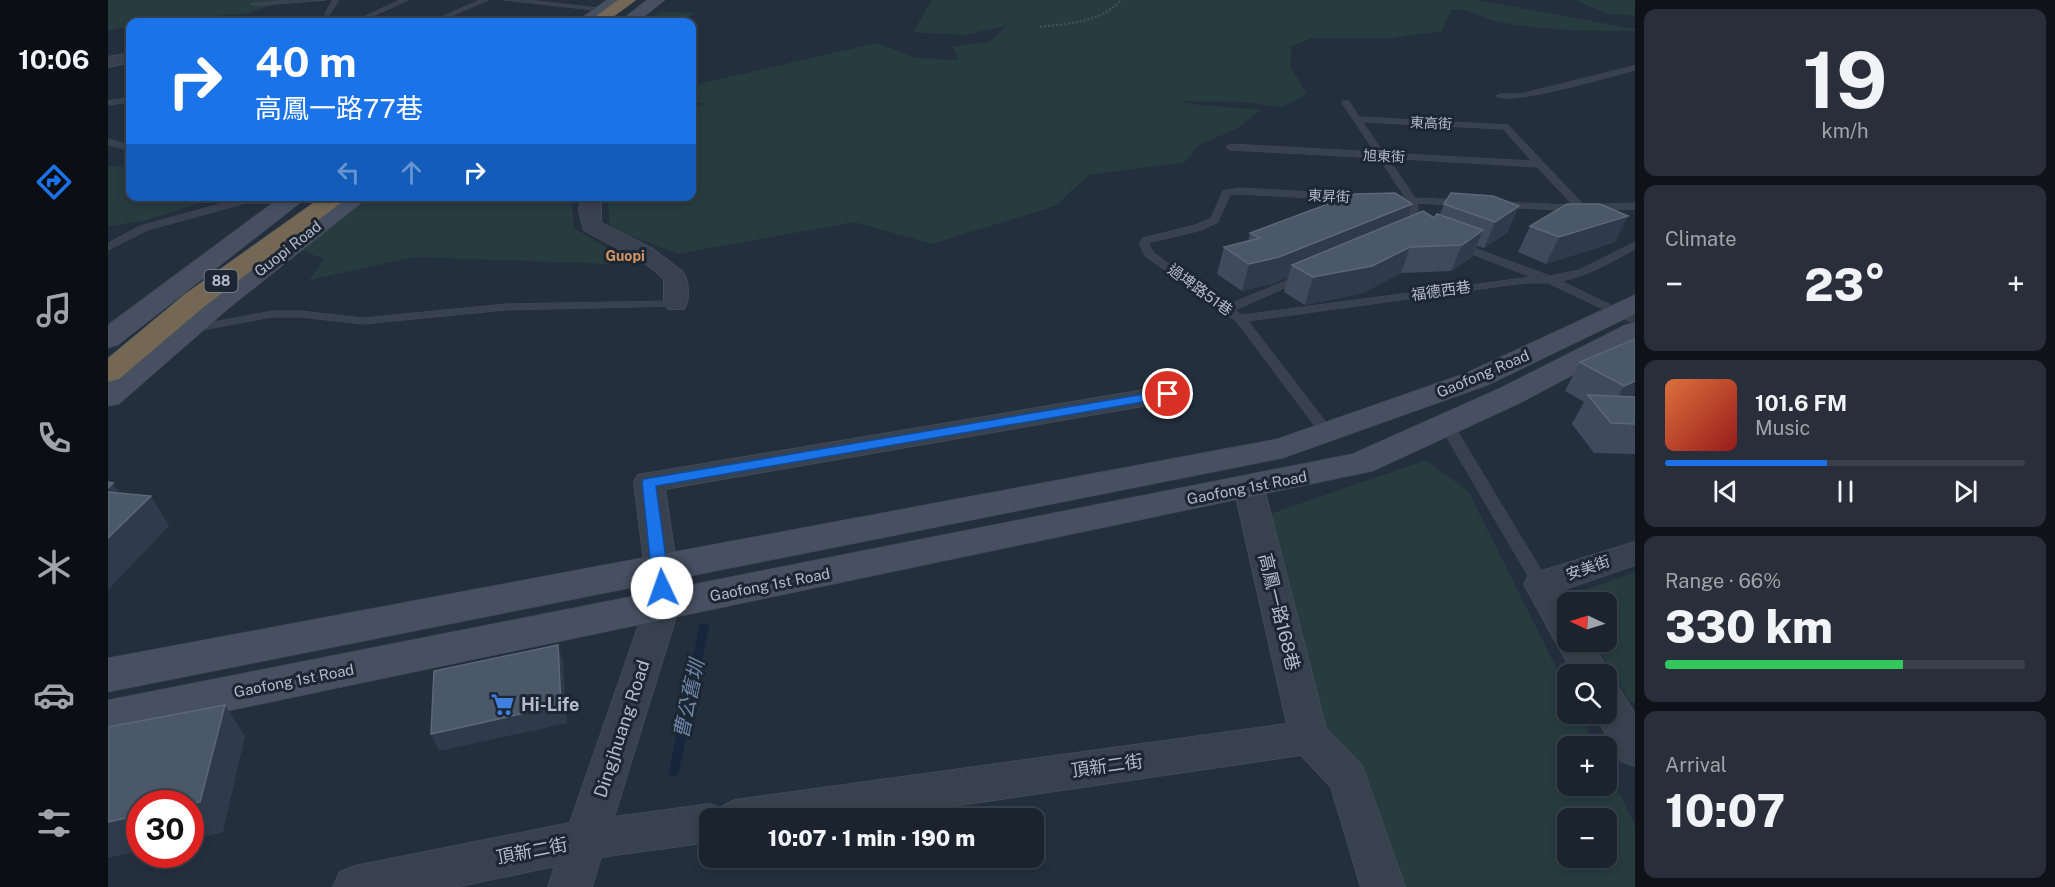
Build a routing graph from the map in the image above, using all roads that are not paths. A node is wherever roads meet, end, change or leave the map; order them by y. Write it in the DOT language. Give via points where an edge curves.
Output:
graph roads {
  1 [pos="323,0"];
  2 [pos="336,0"];
  3 [pos="405,0"];
  4 [pos="485,0"];
  5 [pos="508,0"];
  6 [pos="618,0"];
  7 [pos="628,0"];
  8 [pos="644,0"];
  9 [pos="657,0"];
  10 [pos="254,4"];
  11 [pos="327,14"];
  12 [pos="365,18"];
  13 [pos="446,18"];
  14 [pos="604,18"];
  15 [pos="632,18"];
  16 [pos="126,59"];
  17 [pos="108,62"];
  18 [pos="1635,68"];
  19 [pos="1500,96"];
  20 [pos="126,101"];
  21 [pos="108,103"];
  22 [pos="1346,104"];
  23 [pos="1357,119"];
  24 [pos="108,142"];
  25 [pos="126,147"];
  26 [pos="1230,147"];
  27 [pos="1382,156"];
  28 [pos="1539,164"];
  29 [pos="1239,191"];
  30 [pos="1412,200"];
  31 [pos="242,201"];
  32 [pos="296,201"];
  33 [pos="296,201"];
  34 [pos="332,201"];
  35 [pos="352,201"];
  36 [pos="590,201"];
  37 [pos="1468,203"];
  38 [pos="1491,204"];
  39 [pos="1635,206"];
  40 [pos="1581,208"];
  41 [pos="1416,232"];
  42 [pos="1443,239"];
  43 [pos="1635,245"];
  44 [pos="108,247"];
  45 [pos="1311,274"];
  46 [pos="1552,281"];
  47 [pos="676,304"];
  48 [pos="1227,309"];
  49 [pos="1630,317"];
  50 [pos="1240,320"];
  51 [pos="187,329"];
  52 [pos="108,339"];
  53 [pos="108,349"];
  54 [pos="108,373"];
  55 [pos="1168,394"];
  56 [pos="108,397"];
  57 [pos="1446,424"];
  58 [pos="1328,434"];
  59 [pos="1361,463"];
  60 [pos="1249,488"];
  61 [pos="1635,552"];
  62 [pos="1541,584"];
  63 [pos="662,588"];
  64 [pos="1557,611"];
  65 [pos="108,675"];
  66 [pos="1617,717"];
  67 [pos="108,718"];
  68 [pos="1309,737"];
  69 [pos="1633,742"];
  70 [pos="812,808"];
  71 [pos="699,824"];
  72 [pos="585,840"];
  73 [pos="355,887"];
  74 [pos="570,887"];
  75 [pos="1383,887"];
  1 -- 10 [label="lane"];
  2 -- 11 [label="lane"];
  3 -- 12 [label="lane"];
  4 -- 13 [label="lane"];
  5 -- 14 [label="lane"];
  6 -- 14 [label="street"];
  7 -- 14 [label="highway"];
  8 -- 14 [label="highway"];
  9 -- 15 [label="street"];
  16 -- 17 [label="street"];
  18 -- 19 [label="lane" via="1521,96"];
  20 -- 21 [label="lane"];
  22 -- 23 [label="lane"];
  23 -- 27 [label="lane"];
  23 -- 28 [label="lane, 東高街" via="1505,128"];
  24 -- 25 [label="lane"];
  26 -- 27 [label="lane, 旭東街"];
  27 -- 28 [label="lane, 旭東街"];
  27 -- 30 [label="lane"];
  28 -- 40 [label="lane"];
  29 -- 30 [label="lane, 東昇街"];
  29 -- 48 [label="lane, 過埤路51巷" via="1226,193 1215,220 1202,228 1158,236 1144,244 1150,255"];
  30 -- 37 [label="lane, 東昇街"];
  30 -- 41 [label="lane"];
  31 -- 44 [label="lane" via="144,228"];
  32 -- 52 [label="street"];
  33 -- 53 [label="highway, 88"];
  34 -- 54 [label="highway, 88" via="195,300"];
  35 -- 51 [label="street, Guopi Road"];
  36 -- 47 [label="street" via="591,226 660,261 675,277"];
  38 -- 40 [label="lane"];
  39 -- 40 [label="lane"];
  42 -- 46 [label="lane"];
  43 -- 46 [label="lane, 福德西巷" via="1580,274"];
  45 -- 48 [label="lane"];
  46 -- 49 [label="lane"];
  46 -- 50 [label="lane, 福德西巷" via="1524,280"];
  47 -- 51 [label="lane" via="506,307 363,321 272,314"];
  48 -- 50 [label="lane, 過埤路51巷"];
  49 -- 57 [label="street, Gaofong Road" via="1509,396"];
  49 -- 58 [label="street, Gaofong Road" via="1477,380"];
  50 -- 58 [label="lane, 過埤路51巷"];
  51 -- 56 [label="street, Guopi Road"];
  55 -- 63 [label="street" via="649,482"];
  57 -- 59 [label="street, Gaofong Road"];
  57 -- 62 [label="lane"];
  58 -- 63 [label="street, Gaofong 1st Road"];
  59 -- 60 [label="street, Gaofong 1st Road"];
  60 -- 63 [label="street, Gaofong 1st Road"];
  60 -- 68 [label="street, 高鳳一路168巷"];
  61 -- 62 [label="street, 安美街"];
  62 -- 64 [label="street"];
  63 -- 65 [label="street, Gaofong 1st Road"];
  63 -- 67 [label="street, Gaofong 1st Road"];
  63 -- 72 [label="street, Dingjhuang Road"];
  66 -- 69 [label="street"];
  68 -- 70 [label="street, 頂新二街"];
  68 -- 75 [label="street" via="1348,778"];
  71 -- 72 [label="street, 頂新二街"];
  72 -- 73 [label="street, 頂新二街"];
  72 -- 74 [label="street, Dingjhuang Road"];
}
